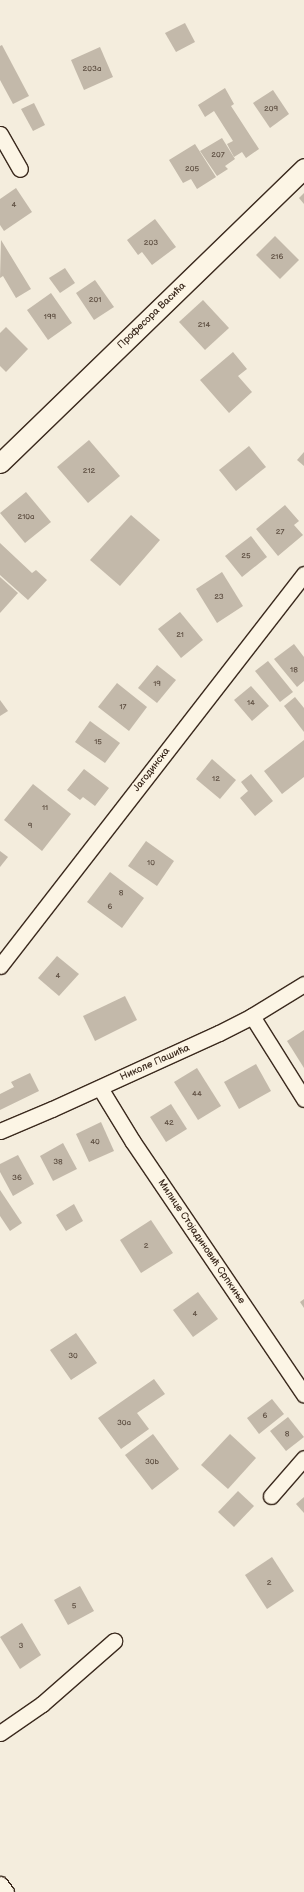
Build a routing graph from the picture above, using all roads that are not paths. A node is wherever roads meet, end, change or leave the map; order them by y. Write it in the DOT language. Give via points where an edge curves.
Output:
graph roads {
  1 [pos="0,134"];
  2 [pos="304,168"];
  3 [pos="20,169"];
  4 [pos="0,463"];
  5 [pos="304,574"];
  6 [pos="0,966"];
  7 [pos="304,984"];
  8 [pos="252,1016"];
  9 [pos="100,1088"];
  10 [pos="304,1099"];
  11 [pos="0,1131"];
  12 [pos="304,1395"];
  13 [pos="304,1458"];
  14 [pos="271,1496"];
  15 [pos="114,1641"];
  16 [pos="0,1733"];
  17 [pos="0,1884"];
  18 [pos="6,1892"];
  1 -- 3 [label="street"];
  2 -- 4 [label="street, Професора Васића"];
  5 -- 6 [label="street, Јагодинска"];
  7 -- 8 [label="street, Николе Пашића"];
  8 -- 9 [label="street, Николе Пашића"];
  8 -- 10 [label="street"];
  9 -- 11 [label="street, Николе Пашића"];
  9 -- 12 [label="street, Милице Стојадиновић Српкиње" via="133,1142"];
  13 -- 14 [label="street"];
  15 -- 16 [label="street" via="42,1704"];
  17 -- 18 [label="street"];
}
